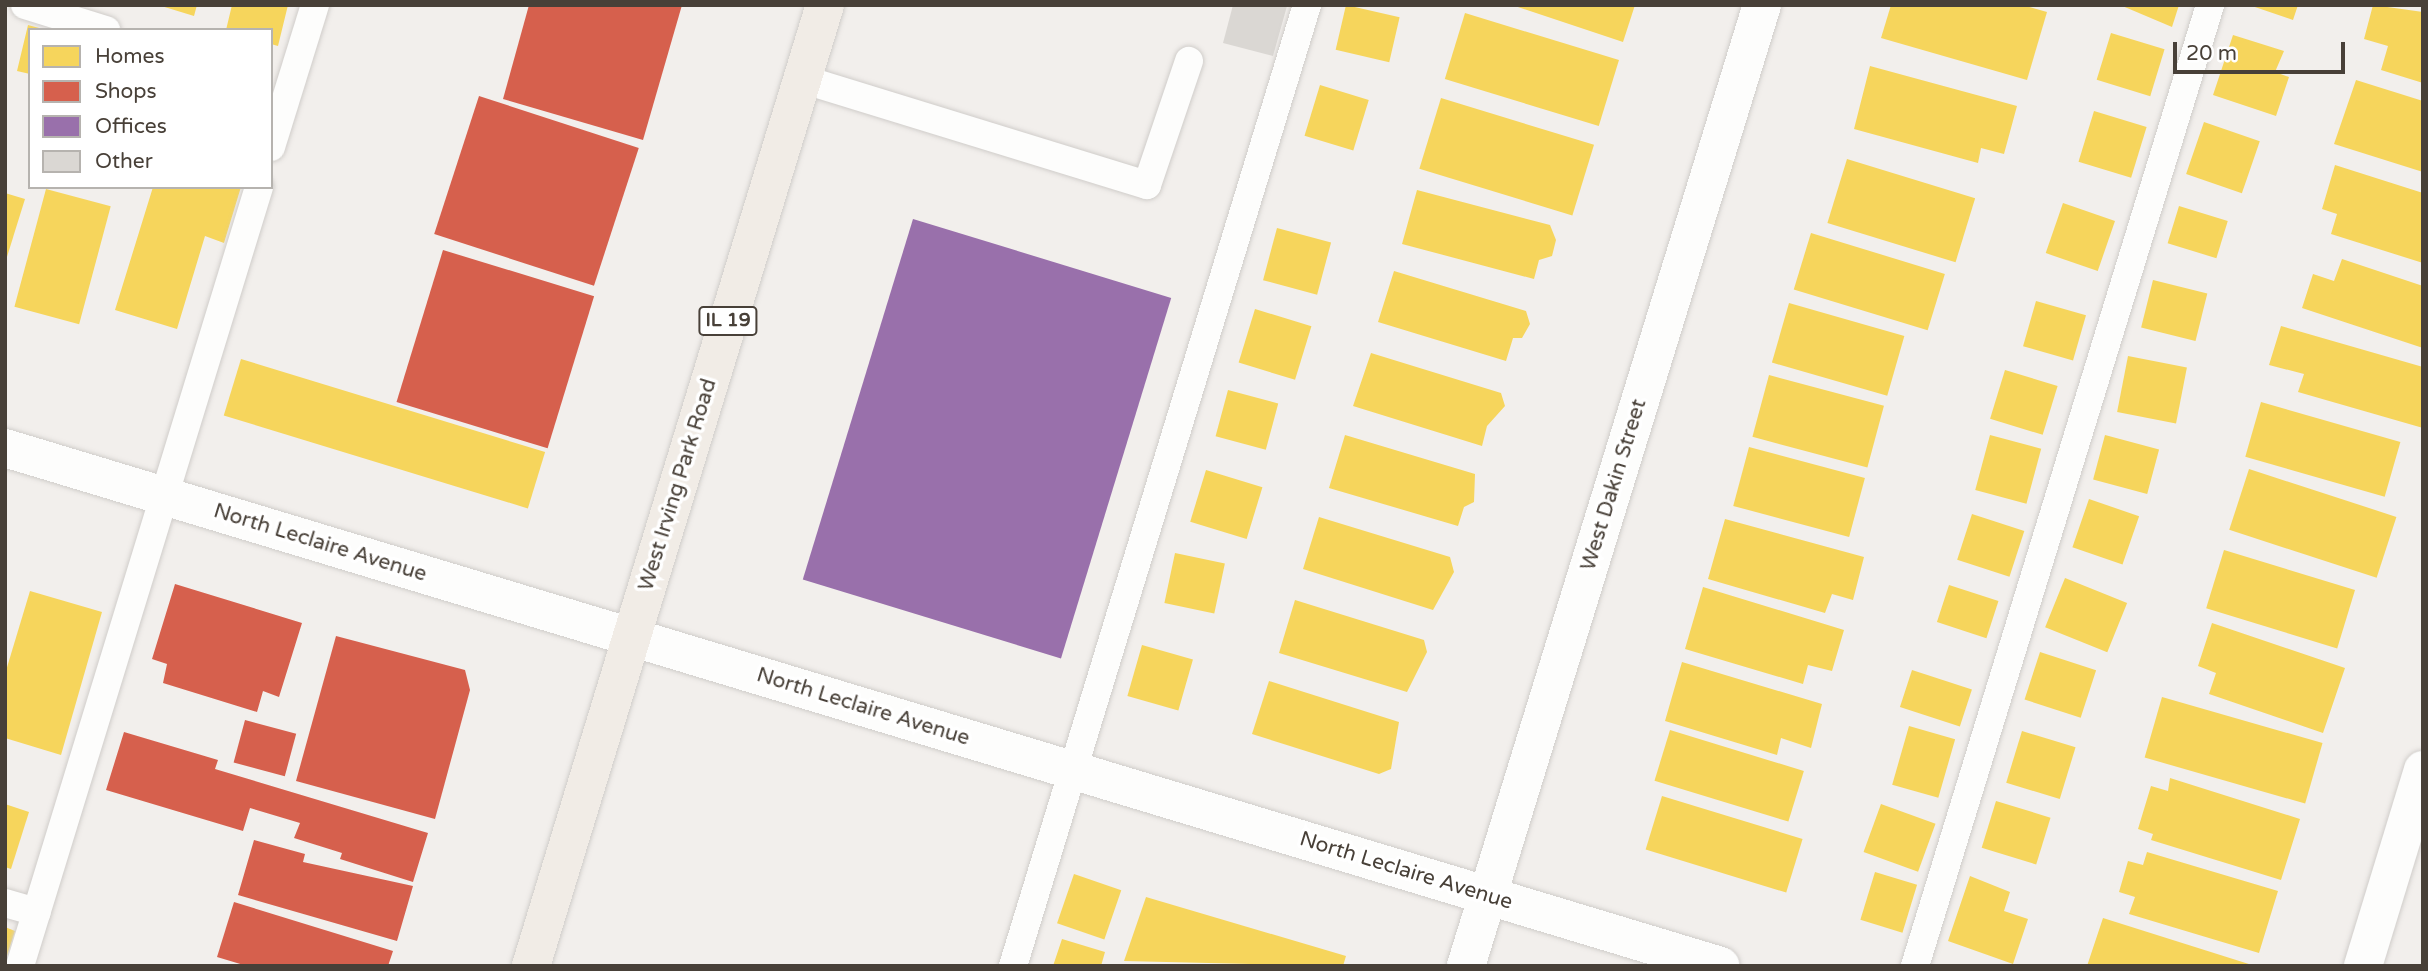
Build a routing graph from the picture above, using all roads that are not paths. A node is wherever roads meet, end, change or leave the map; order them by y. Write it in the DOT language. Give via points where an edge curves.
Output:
graph roads {
  1 [pos="25,5"];
  2 [pos="315,5"];
  3 [pos="825,5"];
  4 [pos="1307,5"];
  5 [pos="1762,5"];
  6 [pos="2210,5"];
  7 [pos="100,28"];
  8 [pos="1189,61"];
  9 [pos="802,79"];
  10 [pos="281,83"];
  11 [pos="273,134"];
  12 [pos="258,189"];
  13 [pos="5,449"];
  14 [pos="164,496"];
  15 [pos="632,637"];
  16 [pos="1073,770"];
  17 [pos="2423,770"];
  18 [pos="1487,895"];
  19 [pos="5,903"];
  20 [pos="37,912"];
  21 [pos="20,966"];
  22 [pos="531,966"];
  23 [pos="1013,966"];
  24 [pos="1466,966"];
  25 [pos="1721,966"];
  26 [pos="1915,966"];
  27 [pos="2363,966"];
  1 -- 7 [label="lane"];
  2 -- 10 [label="lane"];
  3 -- 9 [label="main road, West Irving Park Road / IL 19"];
  4 -- 16 [label="lane"];
  5 -- 18 [label="street, West Dakin Street"];
  6 -- 26 [label="lane"];
  8 -- 9 [label="lane" via="1147,185"];
  9 -- 15 [label="main road, West Irving Park Road / IL 19"];
  10 -- 11 [label="lane"];
  12 -- 14 [label="lane"];
  13 -- 14 [label="street, North Leclaire Avenue"];
  14 -- 15 [label="street, North Leclaire Avenue"];
  14 -- 20 [label="lane"];
  15 -- 16 [label="street, North Leclaire Avenue"];
  15 -- 22 [label="main road, West Irving Park Road / IL 19"];
  16 -- 18 [label="street, North Leclaire Avenue"];
  16 -- 23 [label="lane"];
  17 -- 27 [label="street"];
  18 -- 24 [label="street, West Dakin Street"];
  18 -- 25 [label="street, North Leclaire Avenue"];
  19 -- 20 [label="lane"];
  20 -- 21 [label="lane"];
}
